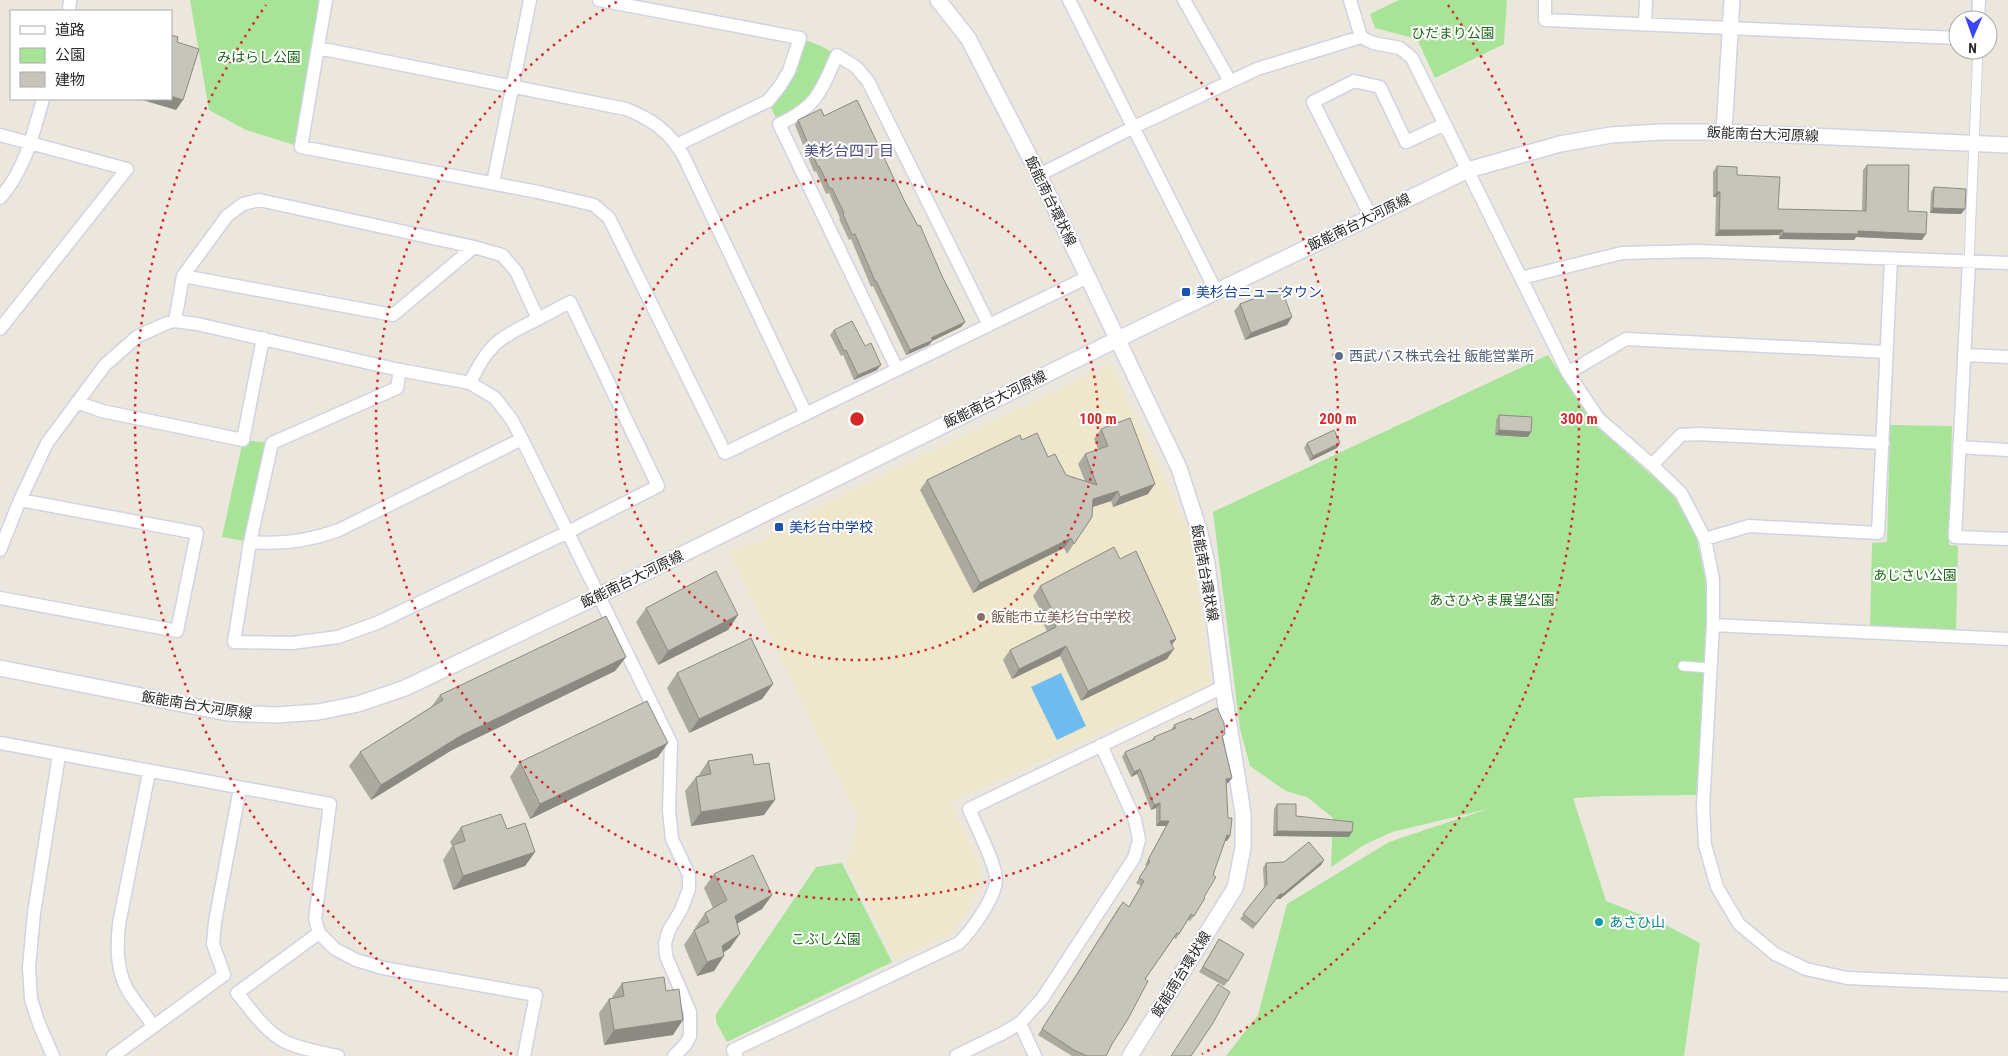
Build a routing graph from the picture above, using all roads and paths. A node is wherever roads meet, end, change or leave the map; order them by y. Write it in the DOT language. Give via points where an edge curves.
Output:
graph roads {
  1 [pos="326,0"];
  2 [pos="530,0"];
  3 [pos="599,0"];
  4 [pos="938,0"];
  5 [pos="1069,0"];
  6 [pos="1350,0"];
  7 [pos="1545,0"];
  8 [pos="1646,0"];
  9 [pos="1732,0"];
  10 [pos="1187,1"];
  11 [pos="1645,24"];
  12 [pos="1731,28"];
  13 [pos="1361,37"];
  14 [pos="1948,38"];
  15 [pos="318,48"];
  16 [pos="1978,60"];
  17 [pos="1230,81"];
  18 [pos="513,86"];
  19 [pos="43,100"];
  20 [pos="1445,124"];
  21 [pos="1134,127"];
  22 [pos="1724,132"];
  23 [pos="0,136"];
  24 [pos="30,143"];
  25 [pos="1974,144"];
  26 [pos="677,145"];
  27 [pos="2008,145"];
  28 [pos="1468,170"];
  29 [pos="1039,175"];
  30 [pos="493,183"];
  31 [pos="0,198"];
  32 [pos="1370,217"];
  33 [pos="474,247"];
  34 [pos="1891,259"];
  35 [pos="1969,261"];
  36 [pos="2008,263"];
  37 [pos="183,276"];
  38 [pos="1088,277"];
  39 [pos="1520,278"];
  40 [pos="1216,291"];
  41 [pos="538,318"];
  42 [pos="175,321"];
  43 [pos="989,325"];
  44 [pos="0,329"];
  45 [pos="263,338"];
  46 [pos="1116,340"];
  47 [pos="1886,352"];
  48 [pos="1964,355"];
  49 [pos="2008,357"];
  50 [pos="897,369"];
  51 [pos="400,370"];
  52 [pos="1568,373"];
  53 [pos="470,383"];
  54 [pos="77,402"];
  55 [pos="806,414"];
  56 [pos="522,439"];
  57 [pos="1883,443"];
  58 [pos="1959,447"];
  59 [pos="2008,450"];
  60 [pos="1652,465"];
  61 [pos="20,500"];
  62 [pos="568,532"];
  63 [pos="1706,539"];
  64 [pos="2008,539"];
  65 [pos="250,542"];
  66 [pos="0,550"];
  67 [pos="598,596"];
  68 [pos="0,598"];
  69 [pos="1713,625"];
  70 [pos="2008,639"];
  71 [pos="1682,666"];
  72 [pos="0,668"];
  73 [pos="1710,668"];
  74 [pos="1223,687"];
  75 [pos="0,743"];
  76 [pos="1101,745"];
  77 [pos="59,755"];
  78 [pos="149,772"];
  79 [pos="240,788"];
  80 [pos="319,933"];
  81 [pos="2008,985"];
  82 [pos="1020,1023"];
  83 [pos="154,1026"];
  84 [pos="53,1056"];
  85 [pos="113,1056"];
  86 [pos="338,1056"];
  87 [pos="524,1056"];
  88 [pos="674,1056"];
  89 [pos="736,1056"];
  90 [pos="956,1056"];
  91 [pos="1035,1056"];
  92 [pos="1130,1056"];
  1 -- 15 [label="street"];
  2 -- 18 [label="street"];
  3 -- 26 [label="street" via="800,38 789,71 768,101"];
  4 -- 29 [label="street, 飯能南台環状線" via="968,38"];
  5 -- 21 [label="street"];
  6 -- 13 [label="street"];
  7 -- 11 [label="street" via="1544,20"];
  8 -- 11 [label="street"];
  9 -- 12 [label="street"];
  10 -- 17 [label="street"];
  11 -- 12 [label="street"];
  12 -- 14 [label="street"];
  12 -- 22 [label="street"];
  13 -- 17 [label="street" via="1257,69"];
  13 -- 20 [label="street" via="1406,51"];
  15 -- 18 [label="street"];
  15 -- 30 [label="street" via="301,147"];
  16 -- 25 [label="street"];
  17 -- 21 [label="street"];
  18 -- 26 [label="street" via="626,109 648,118"];
  18 -- 30 [label="street"];
  19 -- 24 [label="street"];
  20 -- 28 [label="street"];
  20 -- 32 [label="street" via="1406,142 1380,87 1354,81 1312,102"];
  21 -- 29 [label="street"];
  21 -- 40 [label="street"];
  22 -- 25 [label="street, 飯能南台大河原線"];
  22 -- 28 [label="street, 飯能南台大河原線" via="1611,135 1560,144"];
  23 -- 24 [label="street"];
  24 -- 31 [label="street" via="9,189"];
  24 -- 44 [label="street" via="127,170"];
  25 -- 27 [label="street, 飯能南台大河原線"];
  25 -- 35 [label="street"];
  26 -- 55 [label="street"];
  28 -- 32 [label="street, 飯能南台大河原線"];
  28 -- 39 [label="street"];
  29 -- 38 [label="street, 飯能南台環状線"];
  30 -- 55 [label="street" via="594,205 609,218 725,453"];
  32 -- 40 [label="street, 飯能南台大河原線"];
  33 -- 37 [label="street" via="393,315"];
  33 -- 37 [label="street" via="259,200 243,204 227,216"];
  33 -- 41 [label="street" via="502,255 516,271"];
  34 -- 35 [label="street"];
  34 -- 39 [label="street" via="1697,251 1622,253"];
  34 -- 47 [label="street"];
  35 -- 36 [label="street"];
  35 -- 48 [label="street"];
  37 -- 42 [label="street"];
  38 -- 43 [label="street"];
  38 -- 46 [label="street, 飯能南台環状線"];
  39 -- 52 [label="street"];
  40 -- 46 [label="street, 飯能南台大河原線"];
  41 -- 53 [label="street" via="490,347"];
  41 -- 62 [label="street" via="570,302 658,486"];
  42 -- 45 [label="street"];
  42 -- 54 [label="street" via="138,336 104,365"];
  43 -- 50 [label="street"];
  43 -- 50 [label="street" via="868,81 856,67 837,55 811,106 779,124"];
  45 -- 51 [label="street"];
  45 -- 54 [label="street" via="243,440 102,411"];
  46 -- 67 [label="street, 飯能南台大河原線"];
  46 -- 74 [label="street, 飯能南台環状線" via="1179,468 1189,496 1207,564"];
  47 -- 52 [label="street" via="1626,339"];
  47 -- 57 [label="street"];
  48 -- 49 [label="street"];
  48 -- 58 [label="street"];
  50 -- 55 [label="street"];
  51 -- 53 [label="street"];
  51 -- 65 [label="street" via="397,388 272,443"];
  52 -- 60 [label="street" via="1599,419"];
  53 -- 56 [label="street" via="495,398"];
  54 -- 61 [label="street" via="46,443"];
  56 -- 62 [label="street"];
  56 -- 65 [label="street" via="317,538 290,543"];
  57 -- 60 [label="street" via="1681,435"];
  57 -- 63 [label="street" via="1878,533 1749,526"];
  58 -- 59 [label="street"];
  58 -- 64 [label="street" via="1955,537"];
  60 -- 63 [label="street" via="1680,493"];
  61 -- 66 [label="street"];
  61 -- 68 [label="street" via="197,533 177,631"];
  62 -- 65 [label="street" via="377,623 338,637 292,643 234,642"];
  62 -- 67 [label="street"];
  63 -- 69 [label="street" via="1713,580"];
  67 -- 72 [label="street, 飯能南台大河原線" via="406,688 358,704 318,712 276,715 228,712"];
  67 -- 88 [label="street" via="671,743 669,810 672,839 689,875 689,889 668,930 665,943 666,956 690,1012 690,1036"];
  69 -- 70 [label="street"];
  69 -- 73 [label="street"];
  71 -- 73 [label="street"];
  73 -- 81 [label="street" via="1703,807 1705,845 1717,887 1740,924 1774,954 1806,969 1847,978"];
  74 -- 76 [label="street"];
  74 -- 92 [label="street, 飯能南台環状線" via="1243,813 1243,848 1235,888"];
  75 -- 77 [label="street"];
  76 -- 82 [label="street" via="1135,820 1139,840 1134,858 1042,999"];
  76 -- 89 [label="street" via="969,810 996,877 995,890 959,943 733,1050"];
  77 -- 78 [label="street"];
  77 -- 84 [label="street" via="34,913 29,967 31,998"];
  78 -- 79 [label="street"];
  78 -- 83 [label="street" via="117,945 126,987"];
  79 -- 80 [label="street" via="330,804 315,920"];
  79 -- 83 [label="street" via="213,944 224,975"];
  80 -- 86 [label="street" via="237,993 264,1025 282,1040"];
  80 -- 87 [label="street" via="336,949 356,960 383,968 536,995"];
  82 -- 90 [label="street"];
  82 -- 91 [label="street"];
  83 -- 85 [label="street"];
}
